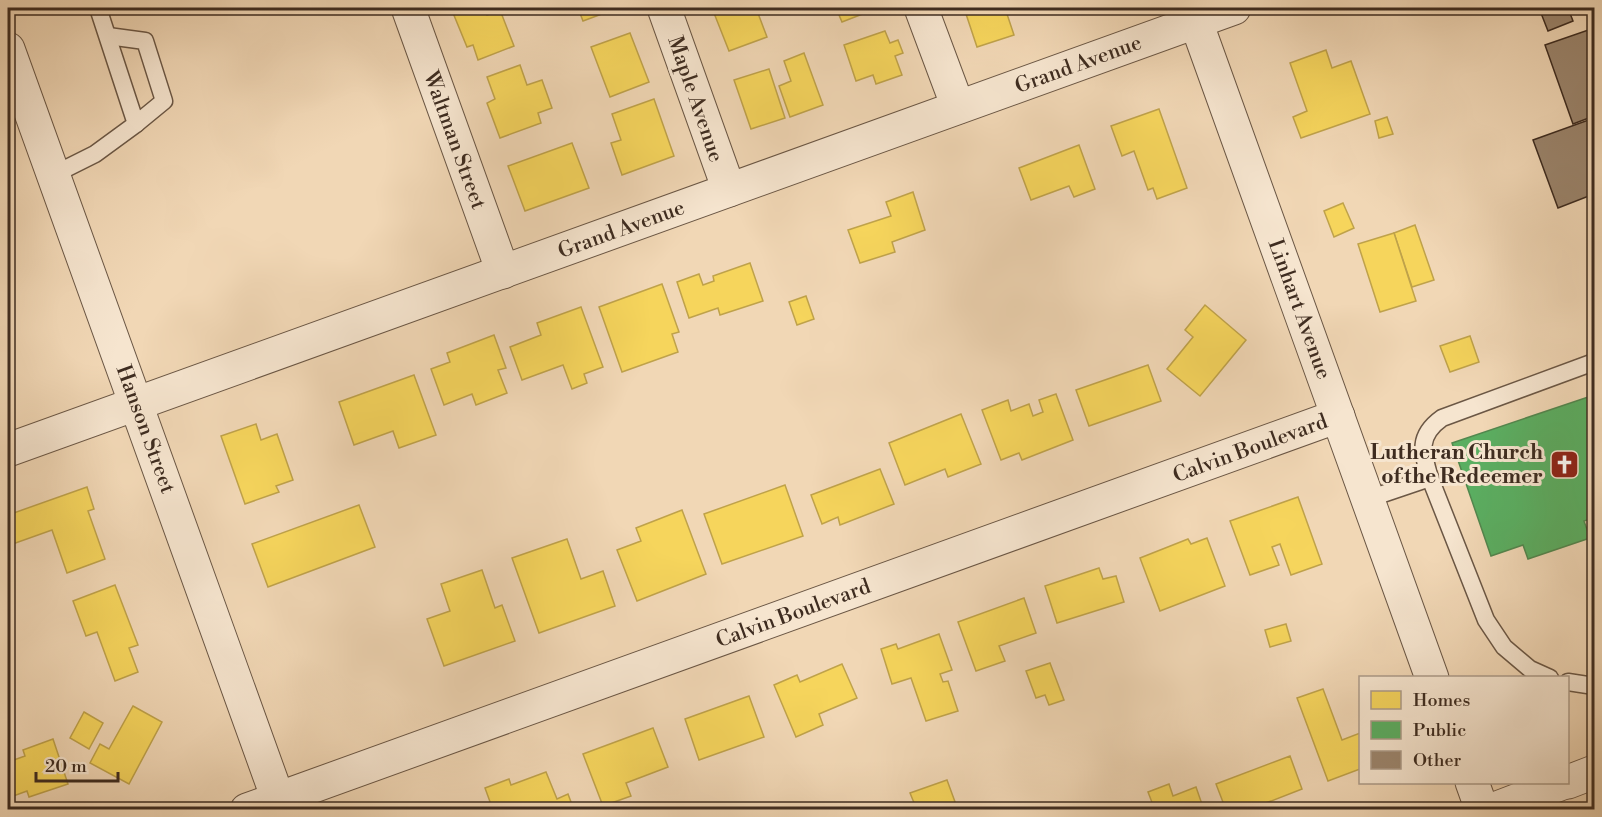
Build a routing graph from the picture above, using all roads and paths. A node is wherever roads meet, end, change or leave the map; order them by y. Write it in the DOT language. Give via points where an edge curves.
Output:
graph roads {
  1 [pos="98,8"];
  2 [pos="408,8"];
  3 [pos="664,8"];
  4 [pos="921,8"];
  5 [pos="1234,8"];
  6 [pos="1194,14"];
  7 [pos="108,36"];
  8 [pos="8,49"];
  9 [pos="958,107"];
  10 [pos="136,124"];
  11 [pos="51,176"];
  12 [pos="729,190"];
  13 [pos="503,272"];
  14 [pos="1594,363"];
  15 [pos="136,402"];
  16 [pos="1338,416"];
  17 [pos="8,450"];
  18 [pos="1430,478"];
  19 [pos="1368,500"];
  20 [pos="1431,676"];
  21 [pos="1546,676"];
  22 [pos="1569,682"];
  23 [pos="1594,686"];
  24 [pos="1594,772"];
  25 [pos="1569,781"];
  26 [pos="1472,784"];
  27 [pos="1562,784"];
  28 [pos="280,804"];
  29 [pos="247,810"];
  30 [pos="1482,810"];
  31 [pos="1492,810"];
  1 -- 7 [label="lane"];
  2 -- 13 [label="street, Waltman Street"];
  3 -- 12 [label="street, Maple Avenue"];
  4 -- 9 [label="street"];
  5 -- 6 [label="street, Grand Avenue"];
  6 -- 9 [label="street, Grand Avenue"];
  6 -- 16 [label="street, Linhart Avenue"];
  7 -- 10 [label="lane"];
  7 -- 10 [label="lane" via="145,41 164,101"];
  8 -- 11 [label="street, Hanson Street"];
  9 -- 12 [label="street, Grand Avenue"];
  10 -- 11 [label="lane" via="95,154"];
  11 -- 15 [label="street, Hanson Street" via="90,271"];
  12 -- 13 [label="street, Grand Avenue"];
  13 -- 15 [label="street, Grand Avenue"];
  14 -- 18 [label="lane" via="1464,409 1430,427 1423,455"];
  15 -- 17 [label="street, Grand Avenue"];
  15 -- 28 [label="street, Hanson Street"];
  16 -- 19 [label="street, Linhart Avenue"];
  16 -- 28 [label="street, Calvin Boulevard"];
  18 -- 19 [label="lane"];
  18 -- 21 [label="lane" via="1486,620 1504,647 1530,669"];
  19 -- 20 [label="street, Linhart Avenue"];
  22 -- 23 [label="lane"];
  24 -- 25 [label="street"];
  26 -- 30 [label="street"];
  27 -- 31 [label="street"];
  28 -- 29 [label="street, Calvin Boulevard"];
}
